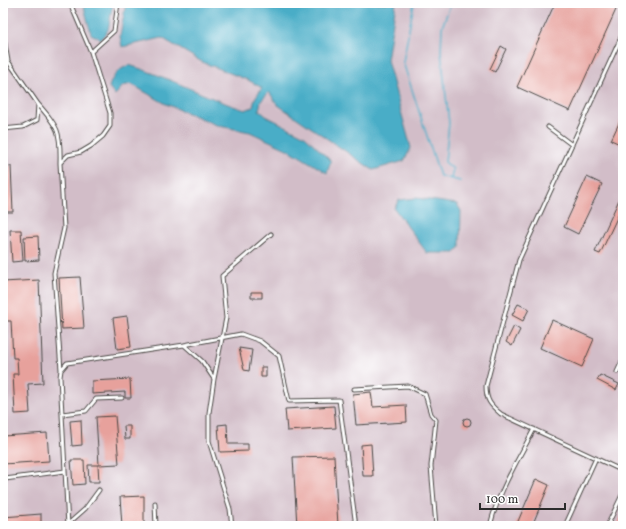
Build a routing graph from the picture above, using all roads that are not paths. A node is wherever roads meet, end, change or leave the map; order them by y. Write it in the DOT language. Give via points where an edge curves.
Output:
graph roads {
  1 [pos="70,3"];
  2 [pos="118,3"];
  3 [pos="3,32"];
  4 [pos="623,33"];
  5 [pos="91,52"];
  6 [pos="38,104"];
  7 [pos="548,127"];
  8 [pos="3,129"];
  9 [pos="572,145"];
  10 [pos="60,163"];
  11 [pos="271,234"];
  12 [pos="222,338"];
  13 [pos="184,345"];
  14 [pos="623,359"];
  15 [pos="61,370"];
  16 [pos="617,372"];
  17 [pos="214,380"];
  18 [pos="354,389"];
  19 [pos="122,398"];
  20 [pos="62,414"];
  21 [pos="534,429"];
  22 [pos="596,458"];
  23 [pos="623,471"];
  24 [pos="65,472"];
  25 [pos="5,479"];
  26 [pos="99,490"];
  27 [pos="623,493"];
  28 [pos="155,503"];
  29 [pos="68,525"];
  30 [pos="156,526"];
  31 [pos="232,526"];
  32 [pos="356,526"];
  33 [pos="436,526"];
  34 [pos="490,526"];
  35 [pos="565,526"];
  36 [pos="607,526"];
  1 -- 5 [label="lane"];
  2 -- 5 [label="lane" via="114,31"];
  3 -- 6 [label="lane" via="8,61"];
  4 -- 9 [label="lane"];
  5 -- 10 [label="lane" via="110,113 110,126 91,146 68,155"];
  6 -- 8 [label="lane" via="37,120 23,128"];
  6 -- 10 [label="lane" via="56,124"];
  7 -- 9 [label="lane"];
  9 -- 21 [label="lane" via="519,260 486,386 489,404 501,414"];
  10 -- 15 [label="lane" via="64,228 54,273"];
  11 -- 12 [label="lane" via="222,276 226,318"];
  12 -- 13 [label="lane"];
  12 -- 17 [label="lane"];
  12 -- 32 [label="lane" via="241,334 260,341 279,356 289,401 339,400"];
  13 -- 15 [label="lane" via="67,363"];
  13 -- 17 [label="lane" via="202,360"];
  14 -- 16 [label="lane"];
  15 -- 20 [label="lane"];
  17 -- 31 [label="lane" via="208,414 209,442 230,509"];
  18 -- 33 [label="lane" via="408,386 425,394 431,414 436,420 431,466"];
  19 -- 20 [label="lane" via="96,399 86,411"];
  20 -- 24 [label="lane"];
  21 -- 22 [label="lane"];
  21 -- 34 [label="lane" via="492,515"];
  22 -- 23 [label="lane"];
  22 -- 35 [label="lane"];
  24 -- 25 [label="lane"];
  24 -- 29 [label="lane"];
  26 -- 29 [label="lane" via="85,509"];
  27 -- 36 [label="lane"];
  28 -- 30 [label="lane"];
}
